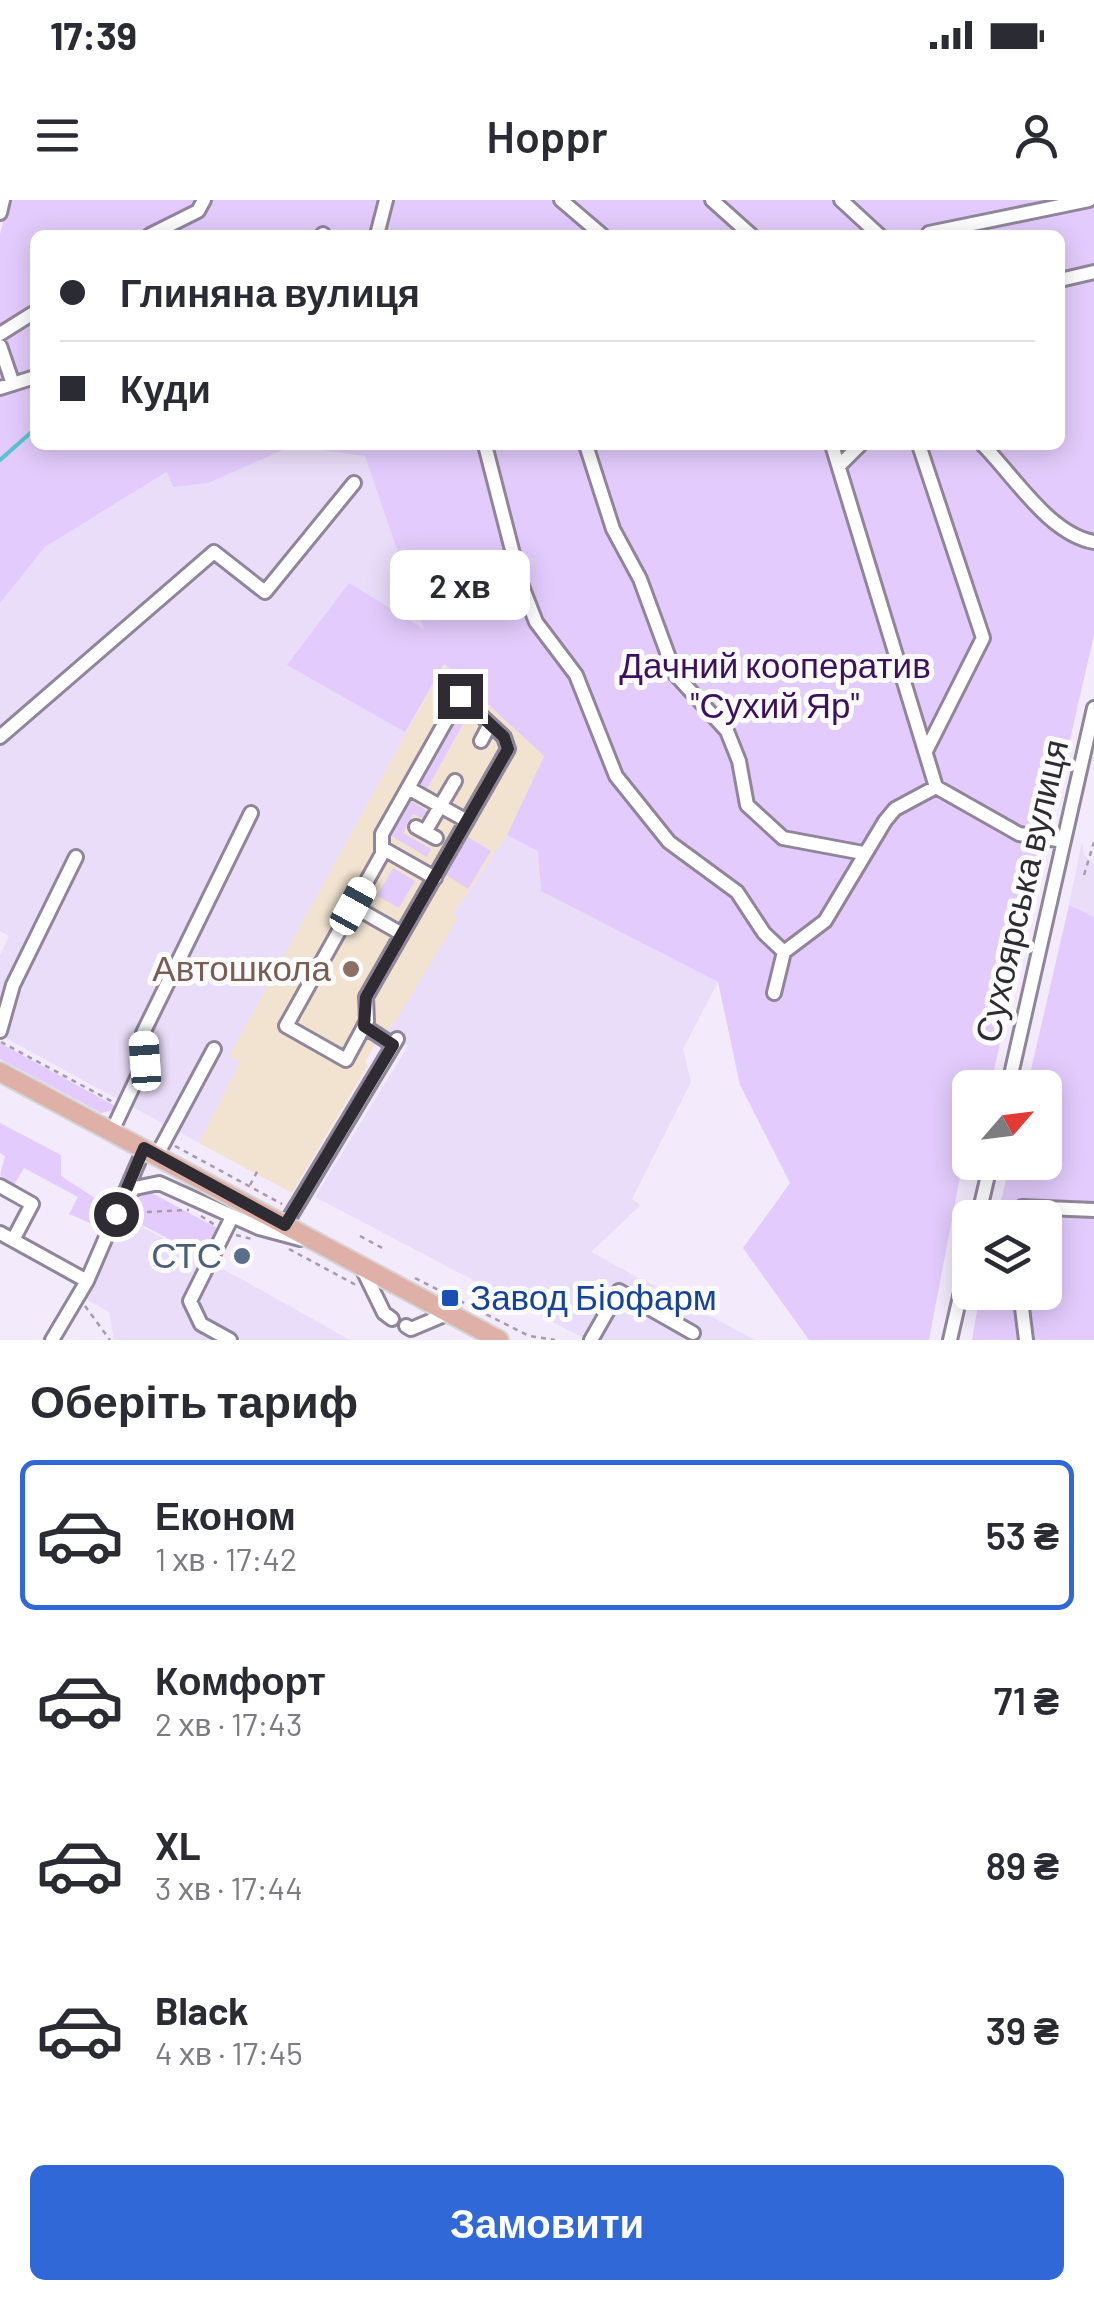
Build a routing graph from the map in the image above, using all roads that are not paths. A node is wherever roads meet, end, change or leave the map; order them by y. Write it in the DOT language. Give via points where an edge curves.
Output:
graph roads {
  1 [pos="3,200"];
  2 [pos="204,200"];
  3 [pos="386,200"];
  4 [pos="561,200"];
  5 [pos="712,200"];
  6 [pos="842,200"];
  7 [pos="1088,200"];
  8 [pos="0,213"];
  9 [pos="160,230"];
  10 [pos="378,230"];
  11 [pos="596,230"];
  12 [pos="745,230"];
  13 [pos="873,230"];
  14 [pos="943,230"];
  15 [pos="1094,272"];
  16 [pos="1065,279"];
  17 [pos="30,315"];
  18 [pos="0,334"];
  19 [pos="0,346"];
  20 [pos="7,386"];
  21 [pos="487,450"];
  22 [pos="588,450"];
  23 [pos="834,450"];
  24 [pos="855,450"];
  25 [pos="921,450"];
  26 [pos="988,450"];
  27 [pos="839,466"];
  28 [pos="354,483"];
  29 [pos="1094,542"];
  30 [pos="1094,708"];
  31 [pos="490,724"];
  32 [pos="0,736"];
  33 [pos="481,740"];
  34 [pos="926,751"];
  35 [pos="455,782"];
  36 [pos="936,787"];
  37 [pos="408,788"];
  38 [pos="441,806"];
  39 [pos="250,813"];
  40 [pos="467,821"];
  41 [pos="426,833"];
  42 [pos="1064,841"];
  43 [pos="382,848"];
  44 [pos="864,854"];
  45 [pos="76,857"];
  46 [pos="435,878"];
  47 [pos="353,906"];
  48 [pos="402,934"];
  49 [pos="784,952"];
  50 [pos="774,993"];
  51 [pos="364,1026"];
  52 [pos="0,1031"];
  53 [pos="214,1049"];
  54 [pos="1012,1070"];
  55 [pos="0,1072"];
  56 [pos="112,1131"];
  57 [pos="155,1148"];
  58 [pos="0,1186"];
  59 [pos="118,1208"];
  60 [pos="1062,1209"];
  61 [pos="1094,1210"];
  62 [pos="232,1217"];
  63 [pos="290,1218"];
  64 [pos="6,1236"];
  65 [pos="324,1245"];
  66 [pos="362,1268"];
  67 [pos="87,1281"];
  68 [pos="957,1310"];
  69 [pos="1022,1310"];
  70 [pos="448,1313"];
  71 [pos="392,1318"];
  72 [pos="406,1326"];
  73 [pos="694,1333"];
  74 [pos="52,1340"];
  75 [pos="230,1340"];
  76 [pos="500,1340"];
  77 [pos="591,1340"];
  78 [pos="950,1340"];
  79 [pos="1026,1340"];
  1 -- 8 [label="street"];
  2 -- 9 [label="street" via="198,211"];
  3 -- 10 [label="street"];
  4 -- 11 [label="street"];
  5 -- 12 [label="street"];
  6 -- 13 [label="street"];
  7 -- 14 [label="street"];
  15 -- 16 [label="street"];
  17 -- 18 [label="street"];
  19 -- 20 [label="street"];
  21 -- 49 [label="street" via="520,582 536,622 576,676 616,776 670,842 738,892"];
  22 -- 44 [label="street" via="674,674 727,731 748,805 783,838"];
  23 -- 27 [label="street"];
  24 -- 27 [label="street"];
  25 -- 34 [label="street" via="983,638"];
  26 -- 29 [label="street" via="1049,516"];
  27 -- 34 [label="street"];
  28 -- 32 [label="street" via="265,592 214,552"];
  30 -- 42 [label="street, Сухоярська вулиця"];
  31 -- 33 [label="street"];
  31 -- 37 [label="street" via="460,696"];
  31 -- 40 [label="street" via="508,749"];
  34 -- 36 [label="street"];
  35 -- 38 [label="street"];
  36 -- 42 [label="street" via="1019,834"];
  36 -- 44 [label="street" via="895,809"];
  37 -- 38 [label="street"];
  37 -- 43 [label="street" via="382,834"];
  38 -- 40 [label="street"];
  38 -- 41 [label="street"];
  39 -- 56 [label="street" via="143,1033 145,1061"];
  40 -- 46 [label="street"];
  42 -- 54 [label="street, Сухоярська вулиця"];
  43 -- 46 [label="street"];
  43 -- 47 [label="street"];
  44 -- 49 [label="street" via="825,922"];
  45 -- 52 [label="street" via="12,986"];
  46 -- 48 [label="street"];
  47 -- 48 [label="street"];
  47 -- 51 [label="street" via="286,1026 346,1060"];
  48 -- 51 [label="street" via="366,997"];
  49 -- 50 [label="street"];
  51 -- 63 [label="street" via="395,1042"];
  53 -- 57 [label="street"];
  55 -- 56 [label="main road"];
  56 -- 57 [label="main road"];
  57 -- 59 [label="street"];
  57 -- 63 [label="main road"];
  58 -- 64 [label="street" via="32,1204"];
  59 -- 62 [label="street" via="134,1188 160,1183"];
  59 -- 67 [label="street"];
  60 -- 61 [label="street"];
  62 -- 65 [label="street"];
  62 -- 75 [label="street" via="190,1301 201,1324"];
  63 -- 65 [label="main road"];
  64 -- 67 [label="street"];
  65 -- 66 [label="main road"];
  66 -- 70 [label="main road"];
  66 -- 71 [label="street"];
  67 -- 74 [label="street"];
  68 -- 78 [label="street"];
  69 -- 79 [label="street"];
  70 -- 72 [label="street"];
  70 -- 76 [label="main road"];
  73 -- 77 [label="street" via="619,1290"];
}
